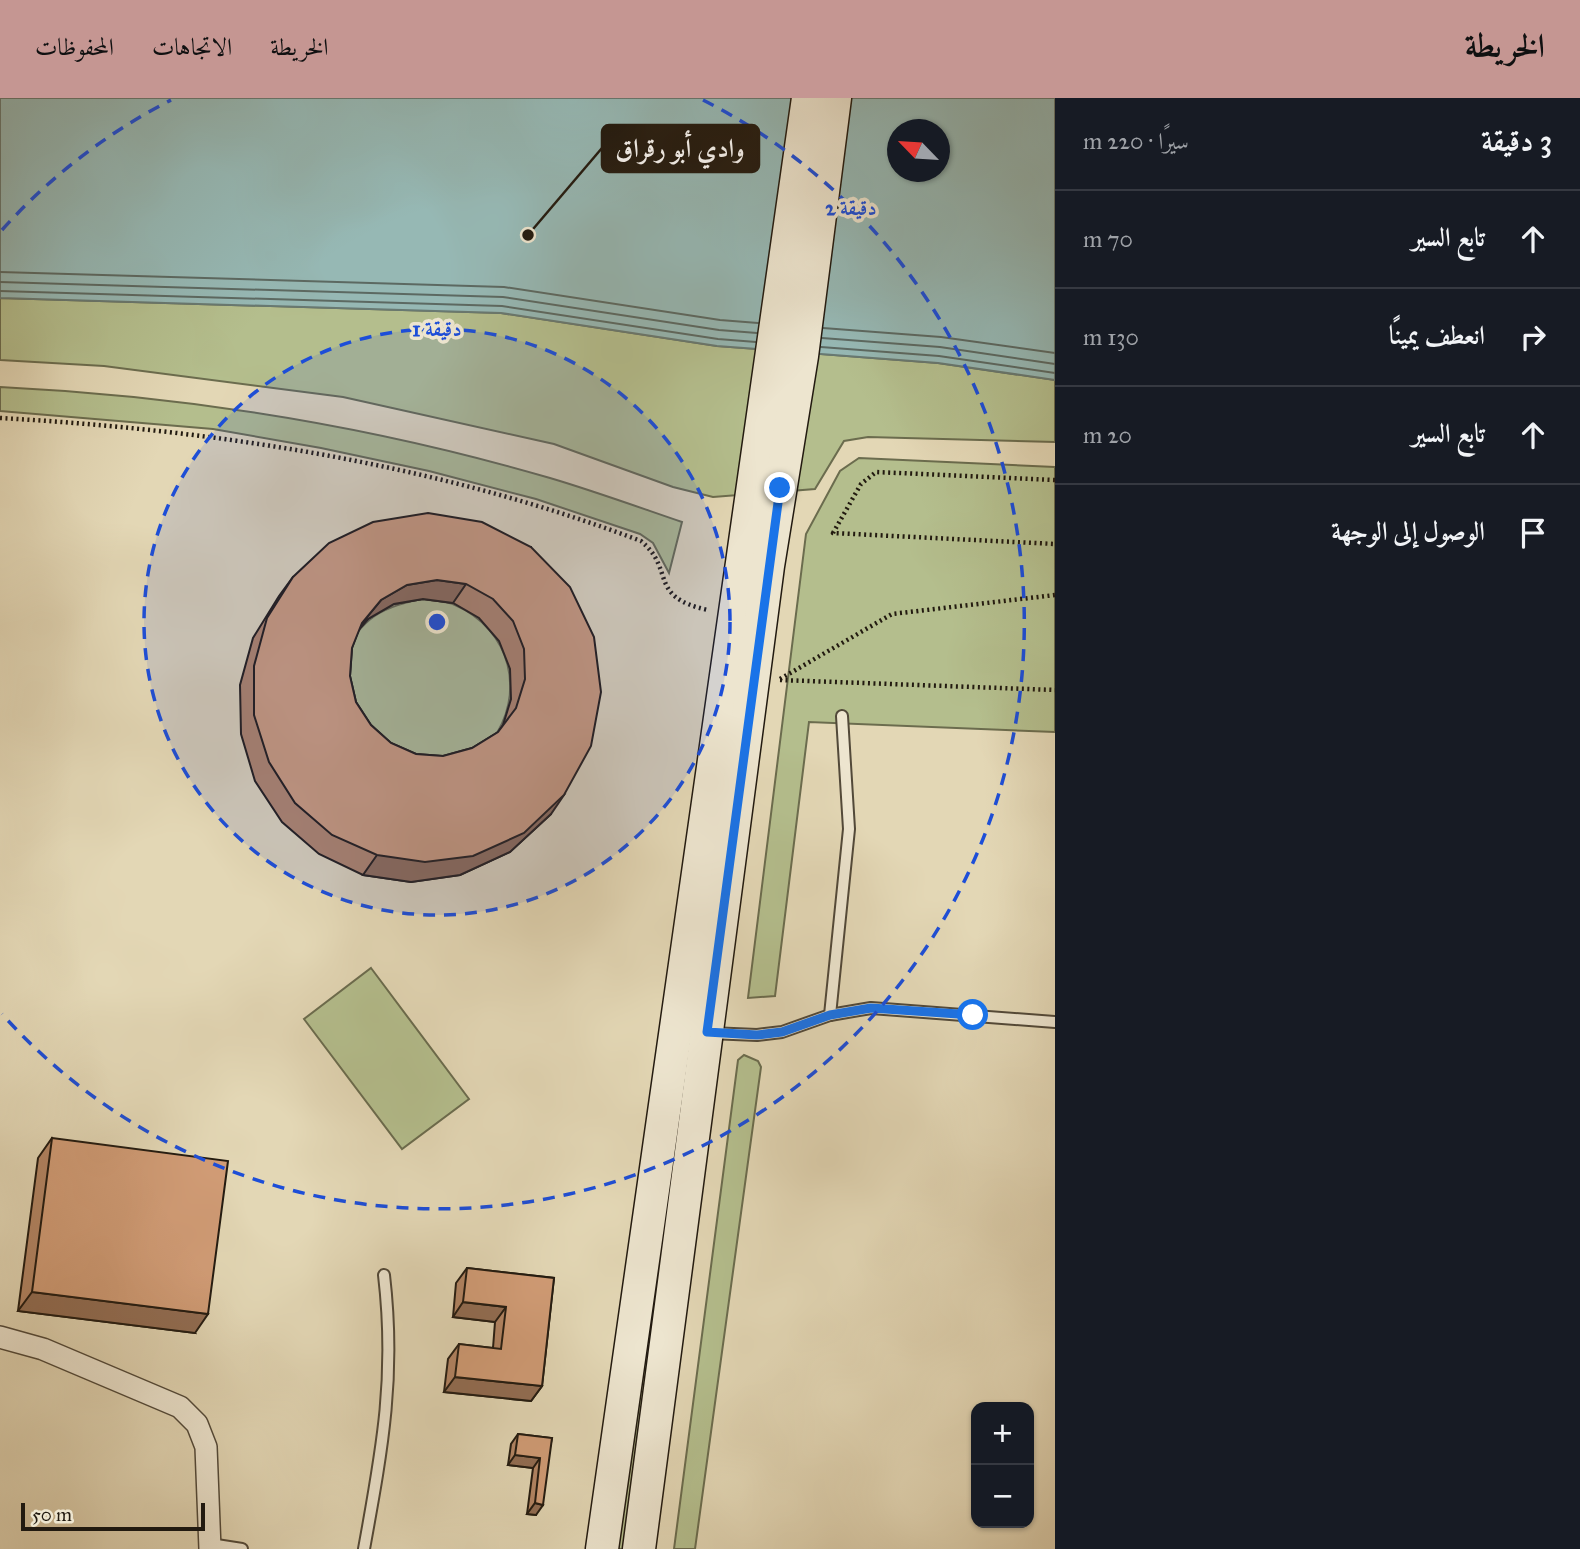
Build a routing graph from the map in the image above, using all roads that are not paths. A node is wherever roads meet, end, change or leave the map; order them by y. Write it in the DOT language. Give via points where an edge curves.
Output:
graph roads {
  1 [pos="808,98"];
  2 [pos="835,98"];
  3 [pos="754,565"];
  4 [pos="842,716"];
  5 [pos="830,1015"];
  6 [pos="1055,1022"];
  7 [pos="707,1032"];
  8 [pos="384,1275"];
  9 [pos="0,1338"];
  10 [pos="210,1546"];
  11 [pos="242,1549"];
  12 [pos="364,1549"];
  13 [pos="602,1549"];
  14 [pos="639,1549"];
  1 -- 3 [label="street" via="771,374"];
  2 -- 3 [label="street" via="802,356"];
  3 -- 7 [label="street"];
  3 -- 13 [label="street"];
  4 -- 5 [label="lane" via="849,829"];
  5 -- 6 [label="lane" via="891,1009"];
  5 -- 7 [label="lane" via="782,1032"];
  7 -- 14 [label="street"];
  8 -- 12 [label="lane" via="389,1394"];
  9 -- 10 [label="street" via="43,1349 180,1407 197,1424 206,1447"];
  10 -- 11 [label="lane"];
}
